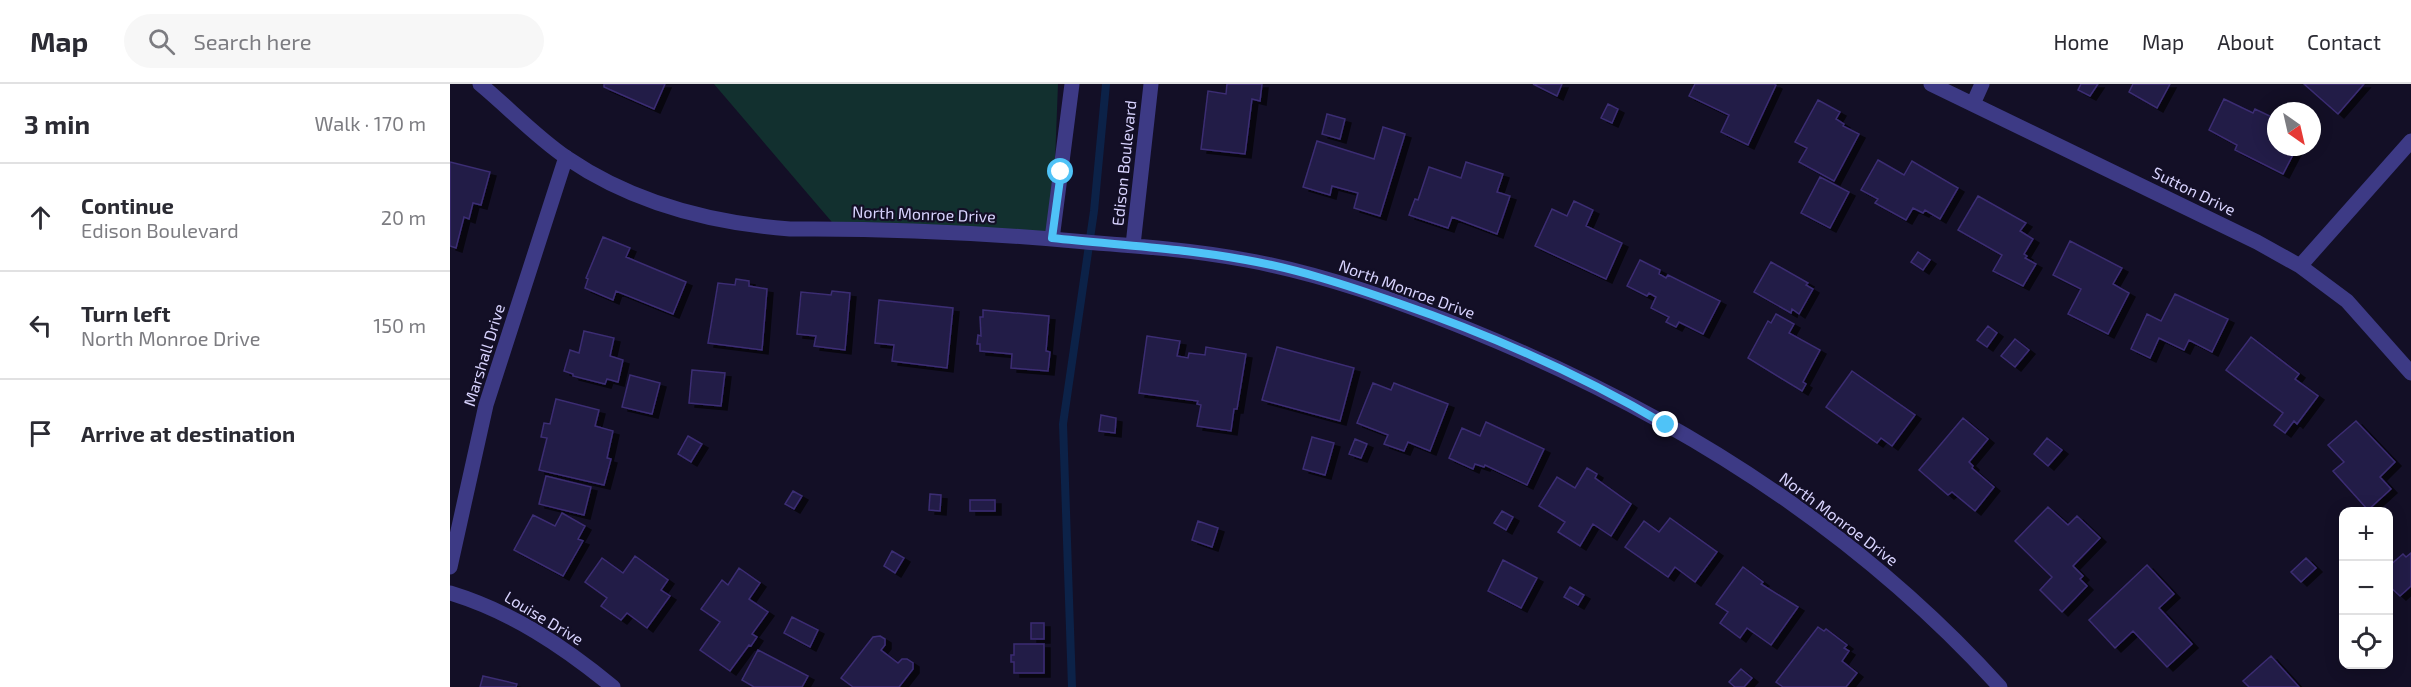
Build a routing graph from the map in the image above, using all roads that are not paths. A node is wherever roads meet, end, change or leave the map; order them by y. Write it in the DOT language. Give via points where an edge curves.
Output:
graph roads {
  1 [pos="480,84"];
  2 [pos="1072,84"];
  3 [pos="1151,84"];
  4 [pos="1931,84"];
  5 [pos="1982,84"];
  6 [pos="1972,104"];
  7 [pos="2411,141"];
  8 [pos="566,157"];
  9 [pos="1052,238"];
  10 [pos="1127,245"];
  11 [pos="2301,266"];
  12 [pos="2411,373"];
  13 [pos="450,567"];
  14 [pos="450,593"];
  15 [pos="613,687"];
  16 [pos="2001,687"];
  1 -- 8 [label="street, North Monroe Drive"];
  2 -- 9 [label="street"];
  3 -- 10 [label="street, Edison Boulevard"];
  4 -- 6 [label="street, Sutton Drive"];
  5 -- 6 [label="street"];
  6 -- 11 [label="street, Sutton Drive"];
  7 -- 11 [label="street"];
  8 -- 9 [label="street, North Monroe Drive" via="613,184 663,205 748,225"];
  8 -- 13 [label="street, Marshall Drive" via="486,405"];
  9 -- 10 [label="street, North Monroe Drive"];
  10 -- 16 [label="street, North Monroe Drive" via="1247,260 1335,282 1433,315 1597,387 1717,454 1836,536 1908,595"];
  11 -- 12 [label="street, Sutton Drive" via="2347,301"];
  14 -- 15 [label="street, Louise Drive" via="479,602 539,632"];
}
